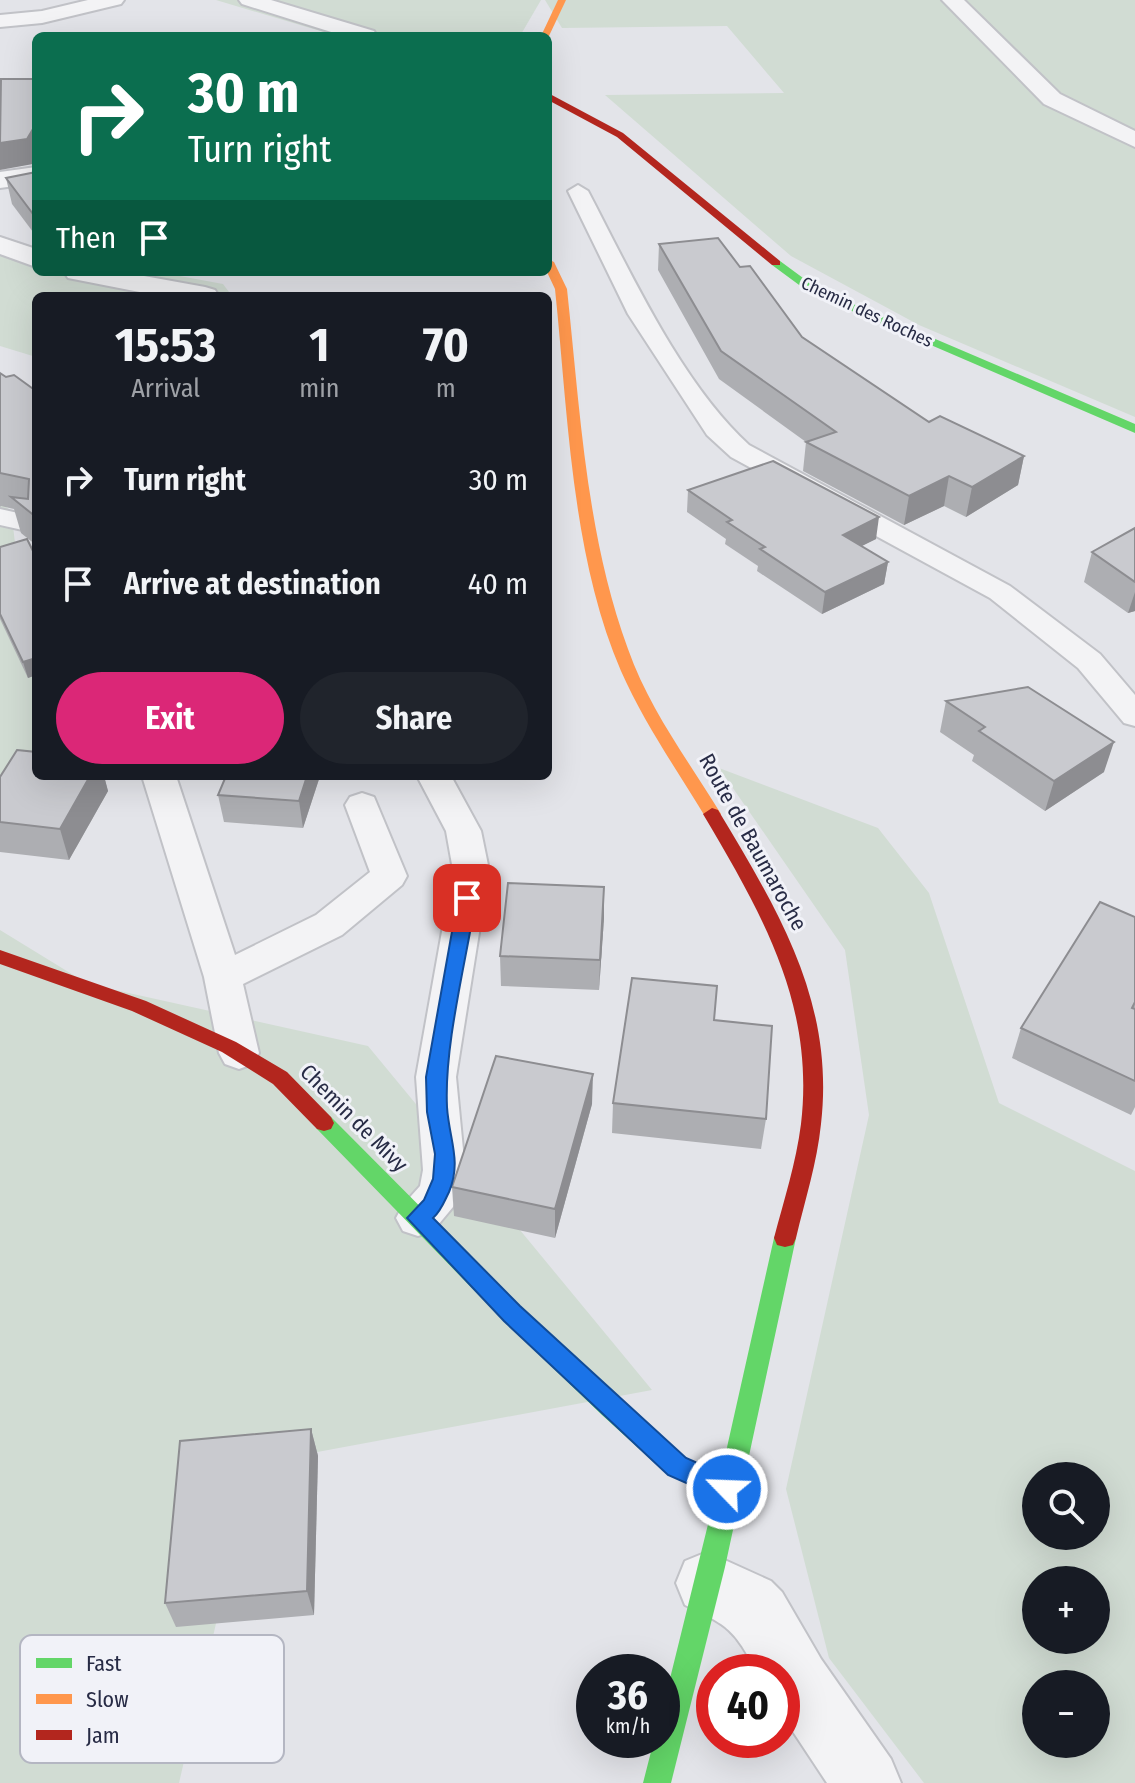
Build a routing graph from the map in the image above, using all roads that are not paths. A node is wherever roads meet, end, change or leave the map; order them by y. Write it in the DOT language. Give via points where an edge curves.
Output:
graph roads {
  1 [pos="114,0"];
  2 [pos="249,0"];
  3 [pos="562,0"];
  4 [pos="952,0"];
  5 [pos="42,17"];
  6 [pos="0,21"];
  7 [pos="54,32"];
  8 [pos="353,32"];
  9 [pos="547,32"];
  10 [pos="552,98"];
  11 [pos="1135,140"];
  12 [pos="32,176"];
  13 [pos="0,180"];
  14 [pos="578,191"];
  15 [pos="0,245"];
  16 [pos="32,257"];
  17 [pos="552,270"];
  18 [pos="99,276"];
  19 [pos="184,292"];
  20 [pos="1135,429"];
  21 [pos="0,517"];
  22 [pos="32,524"];
  23 [pos="1135,716"];
  24 [pos="160,780"];
  25 [pos="436,780"];
  26 [pos="362,805"];
  27 [pos="0,957"];
  28 [pos="223,977"];
  29 [pos="239,1053"];
  30 [pos="418,1218"];
  31 [pos="727,1489"];
  32 [pos="707,1583"];
  33 [pos="657,1783"];
  34 [pos="867,1783"];
  1 -- 5 [label="street"];
  2 -- 8 [label="street"];
  3 -- 9 [label="street"];
  4 -- 11 [label="street" via="1052,99"];
  5 -- 6 [label="street"];
  5 -- 7 [label="street"];
  10 -- 20 [label="street, Chemin des Roches" via="623,137 814,291"];
  12 -- 13 [label="street"];
  14 -- 23 [label="lane" via="640,314 716,429 740,451 1000,592 1089,661"];
  15 -- 16 [label="street"];
  17 -- 31 [label="street, Route de Baumaroche" via="561,289 593,554 621,651 766,907 807,1005 814,1063 811,1123"];
  18 -- 19 [label="street"];
  21 -- 22 [label="lane"];
  24 -- 28 [label="lane"];
  25 -- 30 [label="lane" via="470,842 471,870 436,1077 444,1179 432,1206"];
  26 -- 28 [label="lane" via="389,876 329,925"];
  27 -- 29 [label="street, Chemin de Mivy" via="139,1006"];
  28 -- 29 [label="lane"];
  29 -- 30 [label="street, Chemin de Mivy" via="280,1078"];
  30 -- 31 [label="street, Chemin de Mivy" via="677,1467"];
  31 -- 32 [label="street, Route de Baumaroche"];
  32 -- 33 [label="street, Route de Baumaroche"];
  32 -- 34 [label="street" via="760,1614 798,1682"];
}
